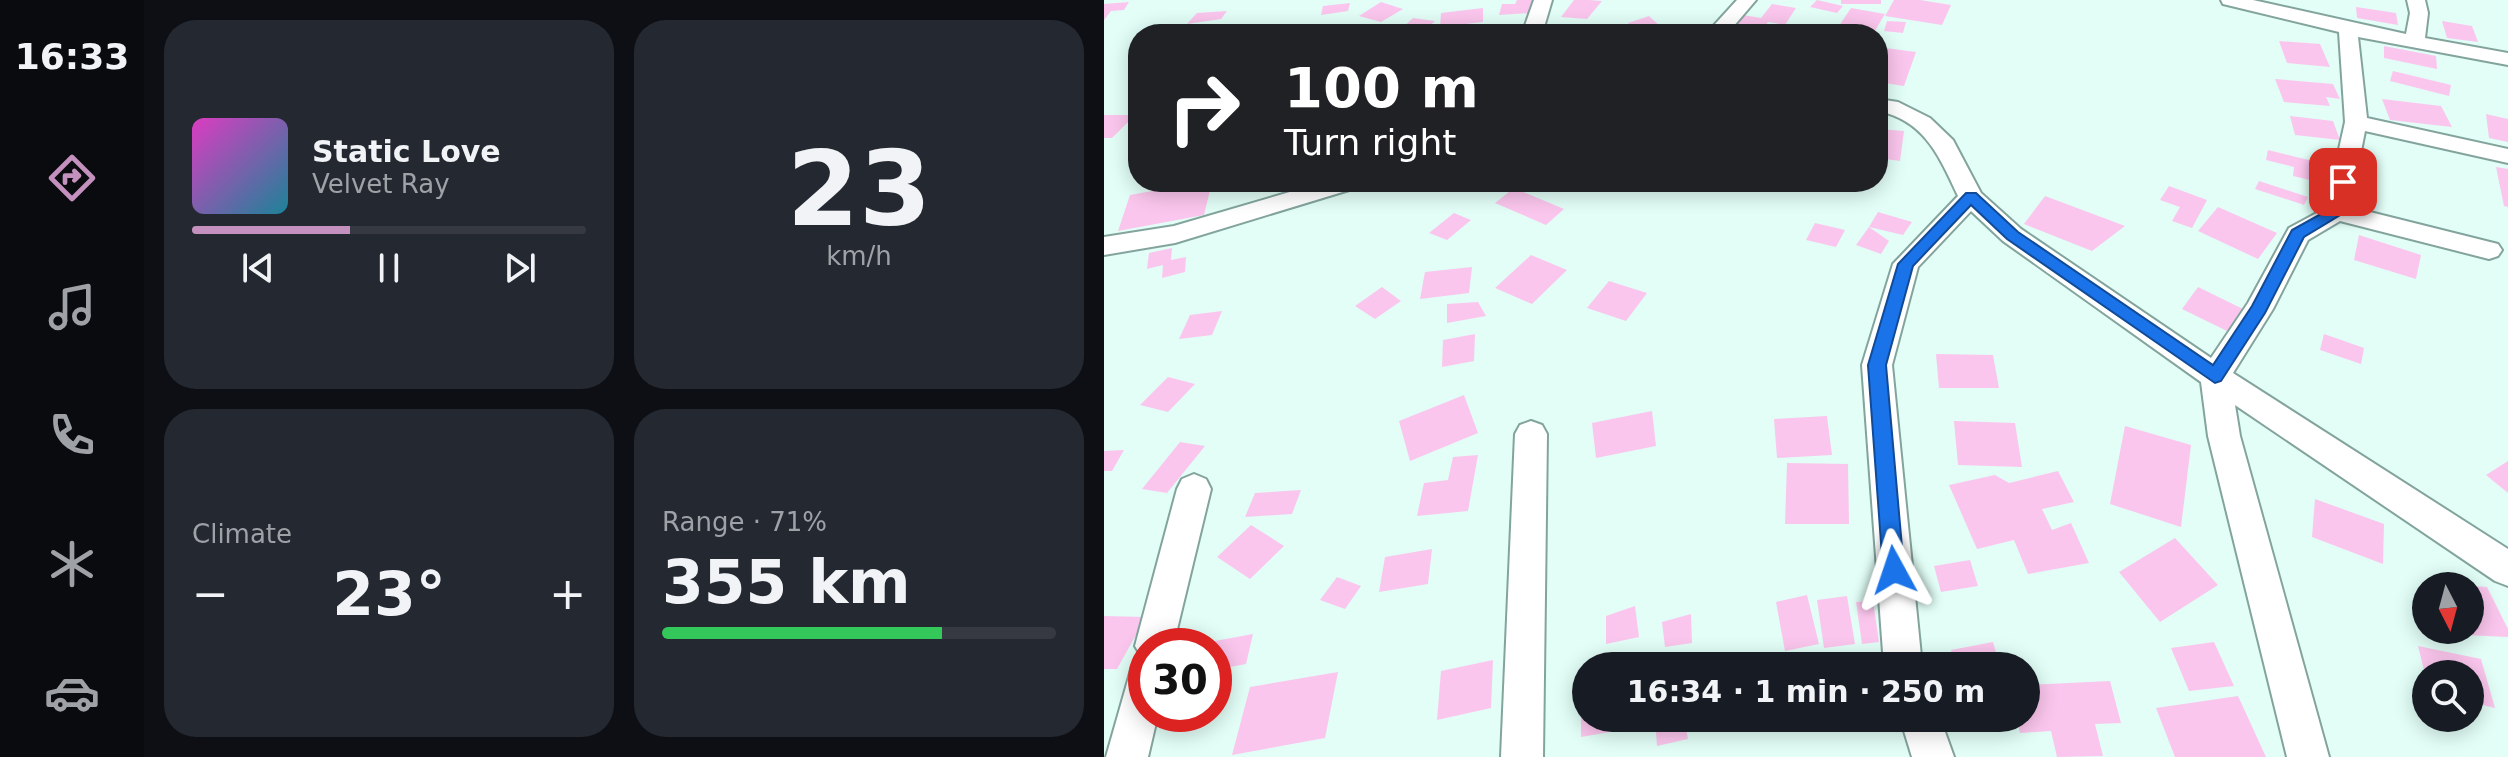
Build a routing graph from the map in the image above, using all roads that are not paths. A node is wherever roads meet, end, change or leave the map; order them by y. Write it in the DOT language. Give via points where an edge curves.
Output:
graph roads {
  1 [pos="1543,0"];
  2 [pos="1747,0"];
  3 [pos="2230,0"];
  4 [pos="2416,0"];
  5 [pos="1535,24"];
  6 [pos="1725,24"];
  7 [pos="2348,29"];
  8 [pos="2415,40"];
  9 [pos="2508,59"];
  10 [pos="1888,107"];
  11 [pos="2356,122"];
  12 [pos="2507,156"];
  13 [pos="1317,192"];
  14 [pos="1971,197"];
  15 [pos="2337,212"];
  16 [pos="1104,246"];
  17 [pos="2489,250"];
  18 [pos="2215,376"];
  19 [pos="1531,434"];
  20 [pos="1194,489"];
  21 [pos="2508,569"];
  22 [pos="1159,628"];
  23 [pos="1902,652"];
  24 [pos="1133,732"];
  25 [pos="1925,732"];
  26 [pos="1127,757"];
  27 [pos="1522,757"];
  28 [pos="1933,757"];
  29 [pos="2308,757"];
  1 -- 5 [label="street"];
  2 -- 6 [label="street"];
  3 -- 7 [label="street"];
  4 -- 8 [label="street"];
  7 -- 8 [label="street"];
  7 -- 11 [label="street"];
  8 -- 9 [label="street"];
  10 -- 14 [label="street" via="1942,140"];
  11 -- 12 [label="street"];
  11 -- 15 [label="street"];
  13 -- 16 [label="street" via="1175,234"];
  14 -- 18 [label="street" via="2012,235"];
  14 -- 23 [label="street" via="1906,264 1877,365"];
  15 -- 17 [label="street"];
  15 -- 18 [label="street" via="2298,234 2259,309"];
  18 -- 21 [label="street"];
  18 -- 29 [label="street" via="2224,436"];
  19 -- 27 [label="street"];
  20 -- 22 [label="street"];
  24 -- 26 [label="street"];
  25 -- 28 [label="street"];
}
